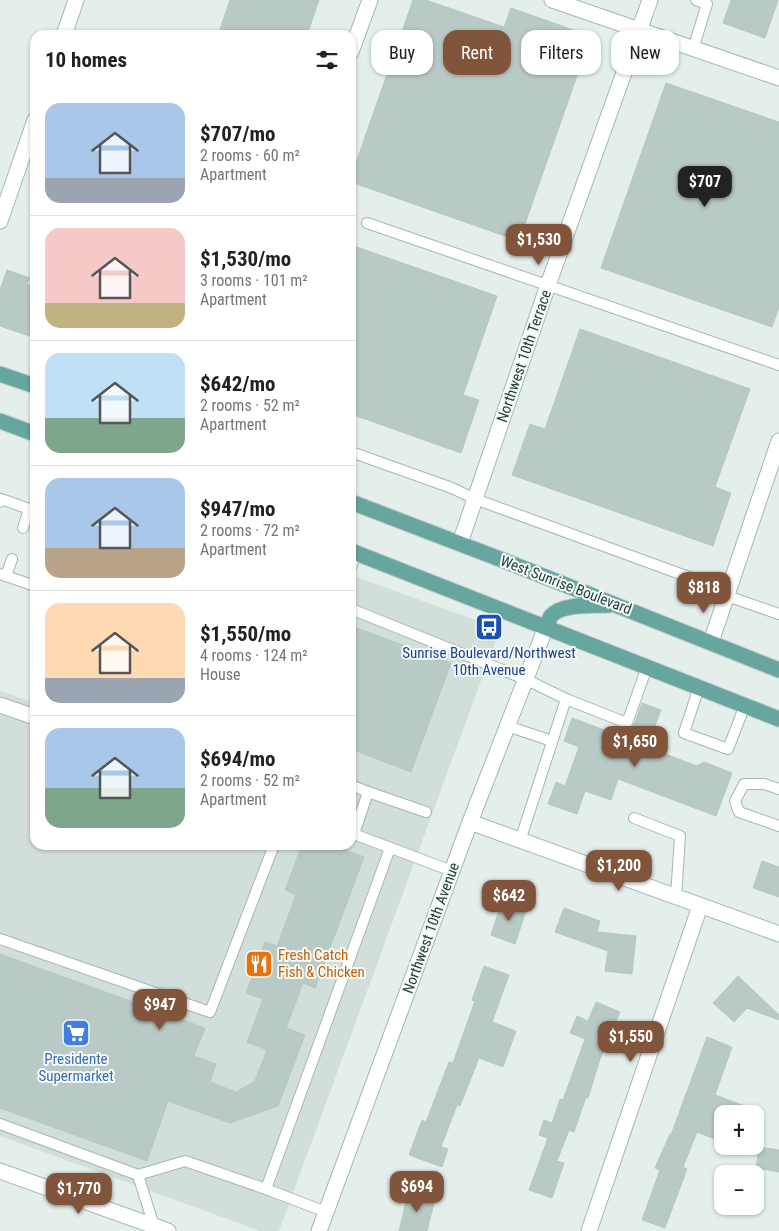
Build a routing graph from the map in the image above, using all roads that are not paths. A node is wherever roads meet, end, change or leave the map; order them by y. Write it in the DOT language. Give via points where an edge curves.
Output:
graph roads {
  1 [pos="76,0"];
  2 [pos="370,0"];
  3 [pos="552,0"];
  4 [pos="650,0"];
  5 [pos="696,0"];
  6 [pos="66,30"];
  7 [pos="637,30"];
  8 [pos="640,30"];
  9 [pos="356,38"];
  10 [pos="679,44"];
  11 [pos="693,49"];
  12 [pos="624,75"];
  13 [pos="779,78"];
  14 [pos="30,134"];
  15 [pos="0,220"];
  16 [pos="367,223"];
  17 [pos="548,285"];
  18 [pos="779,365"];
  19 [pos="0,374"];
  20 [pos="30,384"];
  21 [pos="0,422"];
  22 [pos="30,432"];
  23 [pos="779,441"];
  24 [pos="356,454"];
  25 [pos="475,498"];
  26 [pos="0,502"];
  27 [pos="356,504"];
  28 [pos="30,509"];
  29 [pos="30,514"];
  30 [pos="22,528"];
  31 [pos="460,543"];
  32 [pos="356,553"];
  33 [pos="12,559"];
  34 [pos="3,575"];
  35 [pos="30,583"];
  36 [pos="727,596"];
  37 [pos="618,605"];
  38 [pos="356,611"];
  39 [pos="779,614"];
  40 [pos="546,627"];
  41 [pos="710,642"];
  42 [pos="647,666"];
  43 [pos="779,670"];
  44 [pos="525,679"];
  45 [pos="699,687"];
  46 [pos="566,699"];
  47 [pos="0,705"];
  48 [pos="745,705"];
  49 [pos="30,715"];
  50 [pos="779,718"];
  51 [pos="507,726"];
  52 [pos="552,741"];
  53 [pos="356,787"];
  54 [pos="779,789"];
  55 [pos="368,792"];
  56 [pos="426,812"];
  57 [pos="634,818"];
  58 [pos="470,822"];
  59 [pos="356,826"];
  60 [pos="779,826"];
  61 [pos="356,835"];
  62 [pos="520,841"];
  63 [pos="390,848"];
  64 [pos="272,850"];
  65 [pos="452,871"];
  66 [pos="676,897"];
  67 [pos="700,906"];
  68 [pos="779,934"];
  69 [pos="0,939"];
  70 [pos="0,1124"];
  71 [pos="0,1171"];
  72 [pos="138,1176"];
  73 [pos="266,1189"];
  74 [pos="326,1212"];
  75 [pos="161,1228"];
  76 [pos="319,1231"];
  77 [pos="590,1231"];
  1 -- 6 [label="street"];
  2 -- 9 [label="street"];
  3 -- 7 [label="street"];
  4 -- 8 [label="street, Northwest 10th Terrace"];
  5 -- 11 [label="lane" via="707,4"];
  10 -- 11 [label="street"];
  11 -- 13 [label="street"];
  12 -- 17 [label="street, Northwest 10th Terrace"];
  14 -- 15 [label="street"];
  16 -- 17 [label="lane"];
  17 -- 18 [label="lane"];
  17 -- 25 [label="street, Northwest 10th Terrace"];
  19 -- 20 [label="main road"];
  21 -- 22 [label="main road"];
  23 -- 36 [label="street"];
  24 -- 25 [label="lane"];
  25 -- 31 [label="street, Northwest 10th Terrace"];
  25 -- 36 [label="lane" via="697,580"];
  26 -- 28 [label="lane" via="1,499"];
  27 -- 31 [label="main road, West Sunrise Boulevard"];
  29 -- 30 [label="lane"];
  31 -- 37 [label="main road, West Sunrise Boulevard"];
  32 -- 40 [label="main road"];
  33 -- 34 [label="lane"];
  34 -- 35 [label="lane"];
  36 -- 39 [label="lane"];
  36 -- 41 [label="street"];
  37 -- 40 [label="main road" via="562,610 552,615"];
  37 -- 41 [label="main road, West Sunrise Boulevard"];
  38 -- 44 [label="lane"];
  40 -- 42 [label="main road"];
  40 -- 44 [label="street, Northwest 10th Avenue"];
  41 -- 43 [label="main road, West Sunrise Boulevard"];
  42 -- 45 [label="main road"];
  42 -- 46 [label="lane" via="627,723"];
  44 -- 46 [label="lane"];
  44 -- 51 [label="street, Northwest 10th Avenue"];
  45 -- 48 [label="main road"];
  45 -- 48 [label="lane" via="684,733 728,749"];
  46 -- 52 [label="lane"];
  47 -- 49 [label="street"];
  48 -- 50 [label="main road"];
  51 -- 52 [label="lane"];
  51 -- 58 [label="street, Northwest 10th Avenue"];
  52 -- 62 [label="lane"];
  53 -- 55 [label="lane"];
  54 -- 60 [label="lane" via="764,784 744,784 735,801 739,812"];
  55 -- 56 [label="lane"];
  55 -- 59 [label="lane"];
  57 -- 66 [label="lane" via="680,836"];
  58 -- 62 [label="street"];
  58 -- 65 [label="street, Northwest 10th Avenue"];
  61 -- 63 [label="lane"];
  62 -- 66 [label="street"];
  63 -- 65 [label="lane"];
  63 -- 73 [label="lane"];
  64 -- 69 [label="lane" via="210,1012"];
  65 -- 74 [label="street, Northwest 10th Avenue"];
  66 -- 67 [label="street"];
  67 -- 68 [label="street"];
  67 -- 77 [label="street"];
  70 -- 72 [label="lane"];
  71 -- 75 [label="street"];
  72 -- 73 [label="lane" via="185,1161"];
  72 -- 75 [label="lane"];
  73 -- 74 [label="lane"];
  74 -- 76 [label="street, Northwest 10th Avenue"];
}
